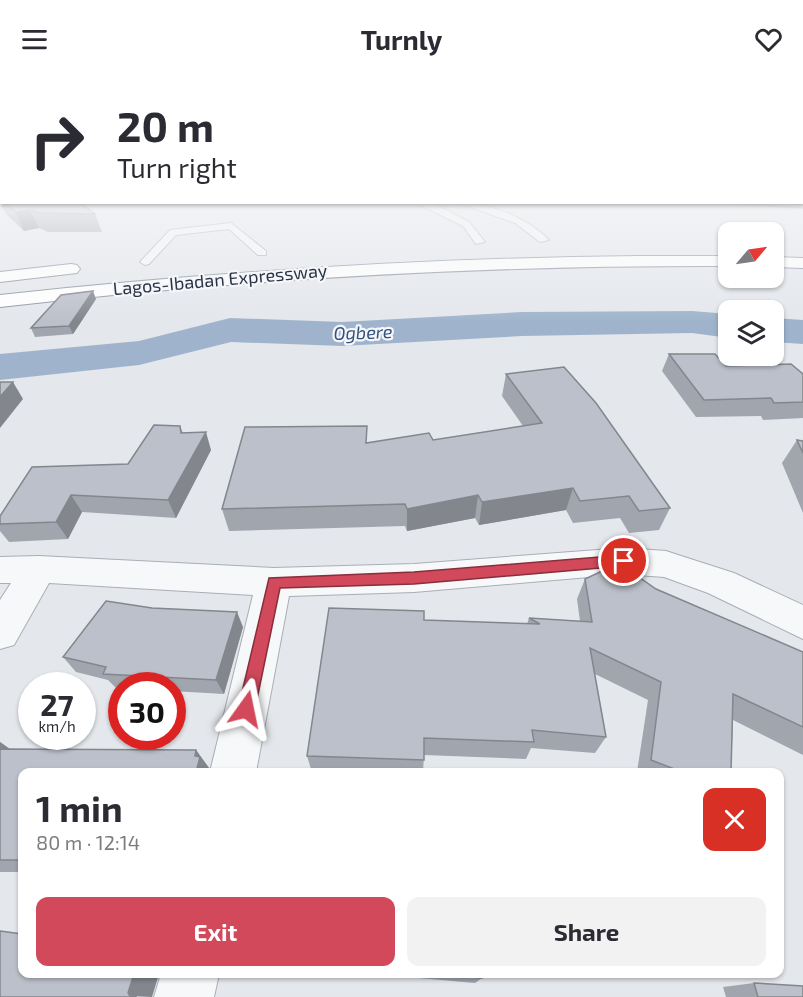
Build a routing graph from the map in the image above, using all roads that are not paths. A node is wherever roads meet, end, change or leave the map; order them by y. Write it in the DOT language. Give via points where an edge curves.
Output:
graph roads {
  1 [pos="168,237"];
  2 [pos="246,237"];
  3 [pos="484,237"];
  4 [pos="540,237"];
  5 [pos="565,239"];
  6 [pos="515,240"];
  7 [pos="544,240"];
  8 [pos="486,241"];
  9 [pos="456,242"];
  10 [pos="268,252"];
  11 [pos="239,255"];
  12 [pos="169,260"];
  13 [pos="718,261"];
  14 [pos="784,262"];
  15 [pos="139,263"];
  16 [pos="803,263"];
  17 [pos="88,268"];
  18 [pos="0,277"];
  19 [pos="0,301"];
  20 [pos="39,569"];
  21 [pos="0,570"];
  22 [pos="274,582"];
  23 [pos="803,622"];
  24 [pos="0,633"];
  25 [pos="234,768"];
  26 [pos="189,978"];
  27 [pos="184,997"];
  1 -- 15 [label="lane"];
  2 -- 10 [label="lane"];
  3 -- 8 [label="lane"];
  4 -- 7 [label="lane"];
  5 -- 7 [label="highway"];
  6 -- 7 [label="highway"];
  8 -- 9 [label="highway"];
  10 -- 11 [label="highway, Lagos-Ibadan Expressway"];
  12 -- 15 [label="highway, Lagos-Ibadan Expressway"];
  13 -- 19 [label="highway, Lagos-Ibadan Expressway" via="551,261 338,269"];
  14 -- 16 [label="highway"];
  17 -- 18 [label="highway, Lagos-Ibadan Expressway"];
  20 -- 21 [label="street"];
  20 -- 22 [label="street"];
  20 -- 24 [label="street"];
  22 -- 23 [label="street" via="414,578 624,561 666,564 721,583"];
  22 -- 25 [label="street"];
  26 -- 27 [label="street"];
}
